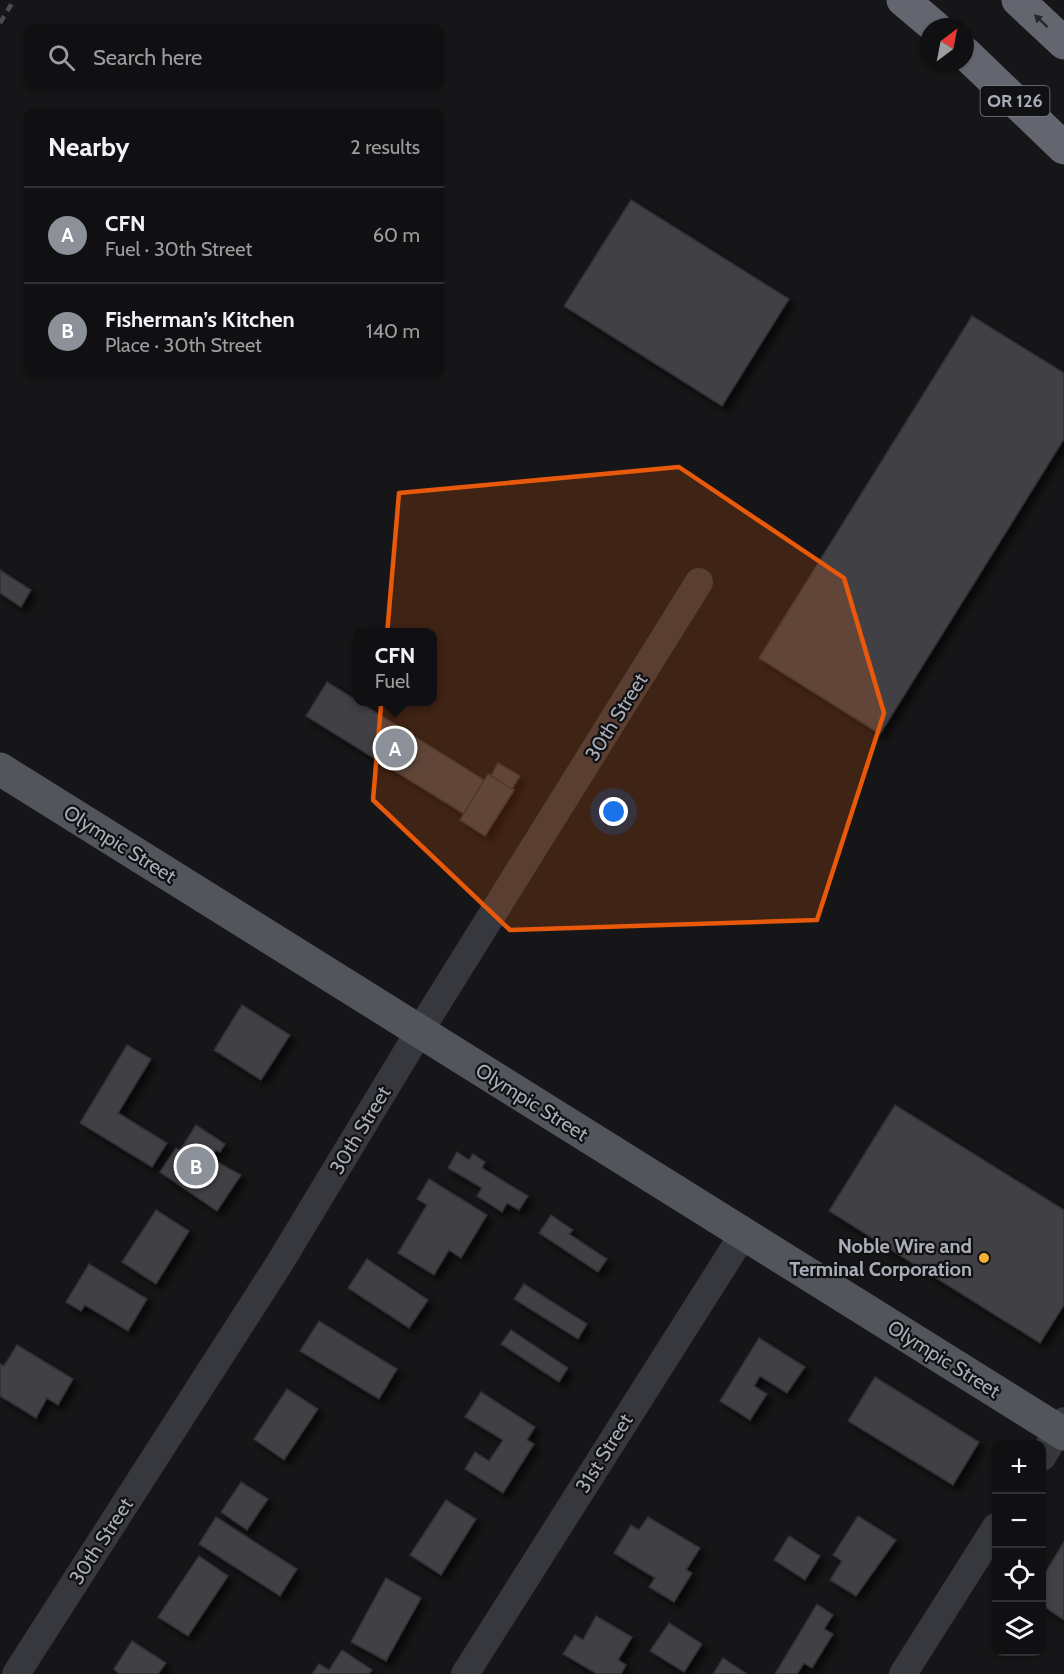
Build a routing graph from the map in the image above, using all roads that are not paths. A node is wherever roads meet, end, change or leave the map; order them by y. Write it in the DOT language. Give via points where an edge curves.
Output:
graph roads {
  1 [pos="903,0"];
  2 [pos="1018,0"];
  3 [pos="924,18"];
  4 [pos="1064,43"];
  5 [pos="974,62"];
  6 [pos="1064,148"];
  7 [pos="699,582"];
  8 [pos="0,769"];
  9 [pos="419,1032"];
  10 [pos="744,1233"];
  11 [pos="1057,1436"];
  12 [pos="992,1533"];
  13 [pos="16,1674"];
  14 [pos="465,1674"];
  15 [pos="903,1674"];
  1 -- 3 [label="highway"];
  4 -- 2 [label="highway, one-way"];
  5 -- 6 [label="highway, OR 126"];
  7 -- 9 [label="street, 30th Street"];
  8 -- 9 [label="main road, Olympic Street"];
  9 -- 10 [label="main road, Olympic Street"];
  9 -- 13 [label="street, 30th Street" via="279,1264"];
  10 -- 11 [label="main road, Olympic Street"];
  10 -- 14 [label="street, 31st Street"];
  12 -- 15 [label="street"];
}
